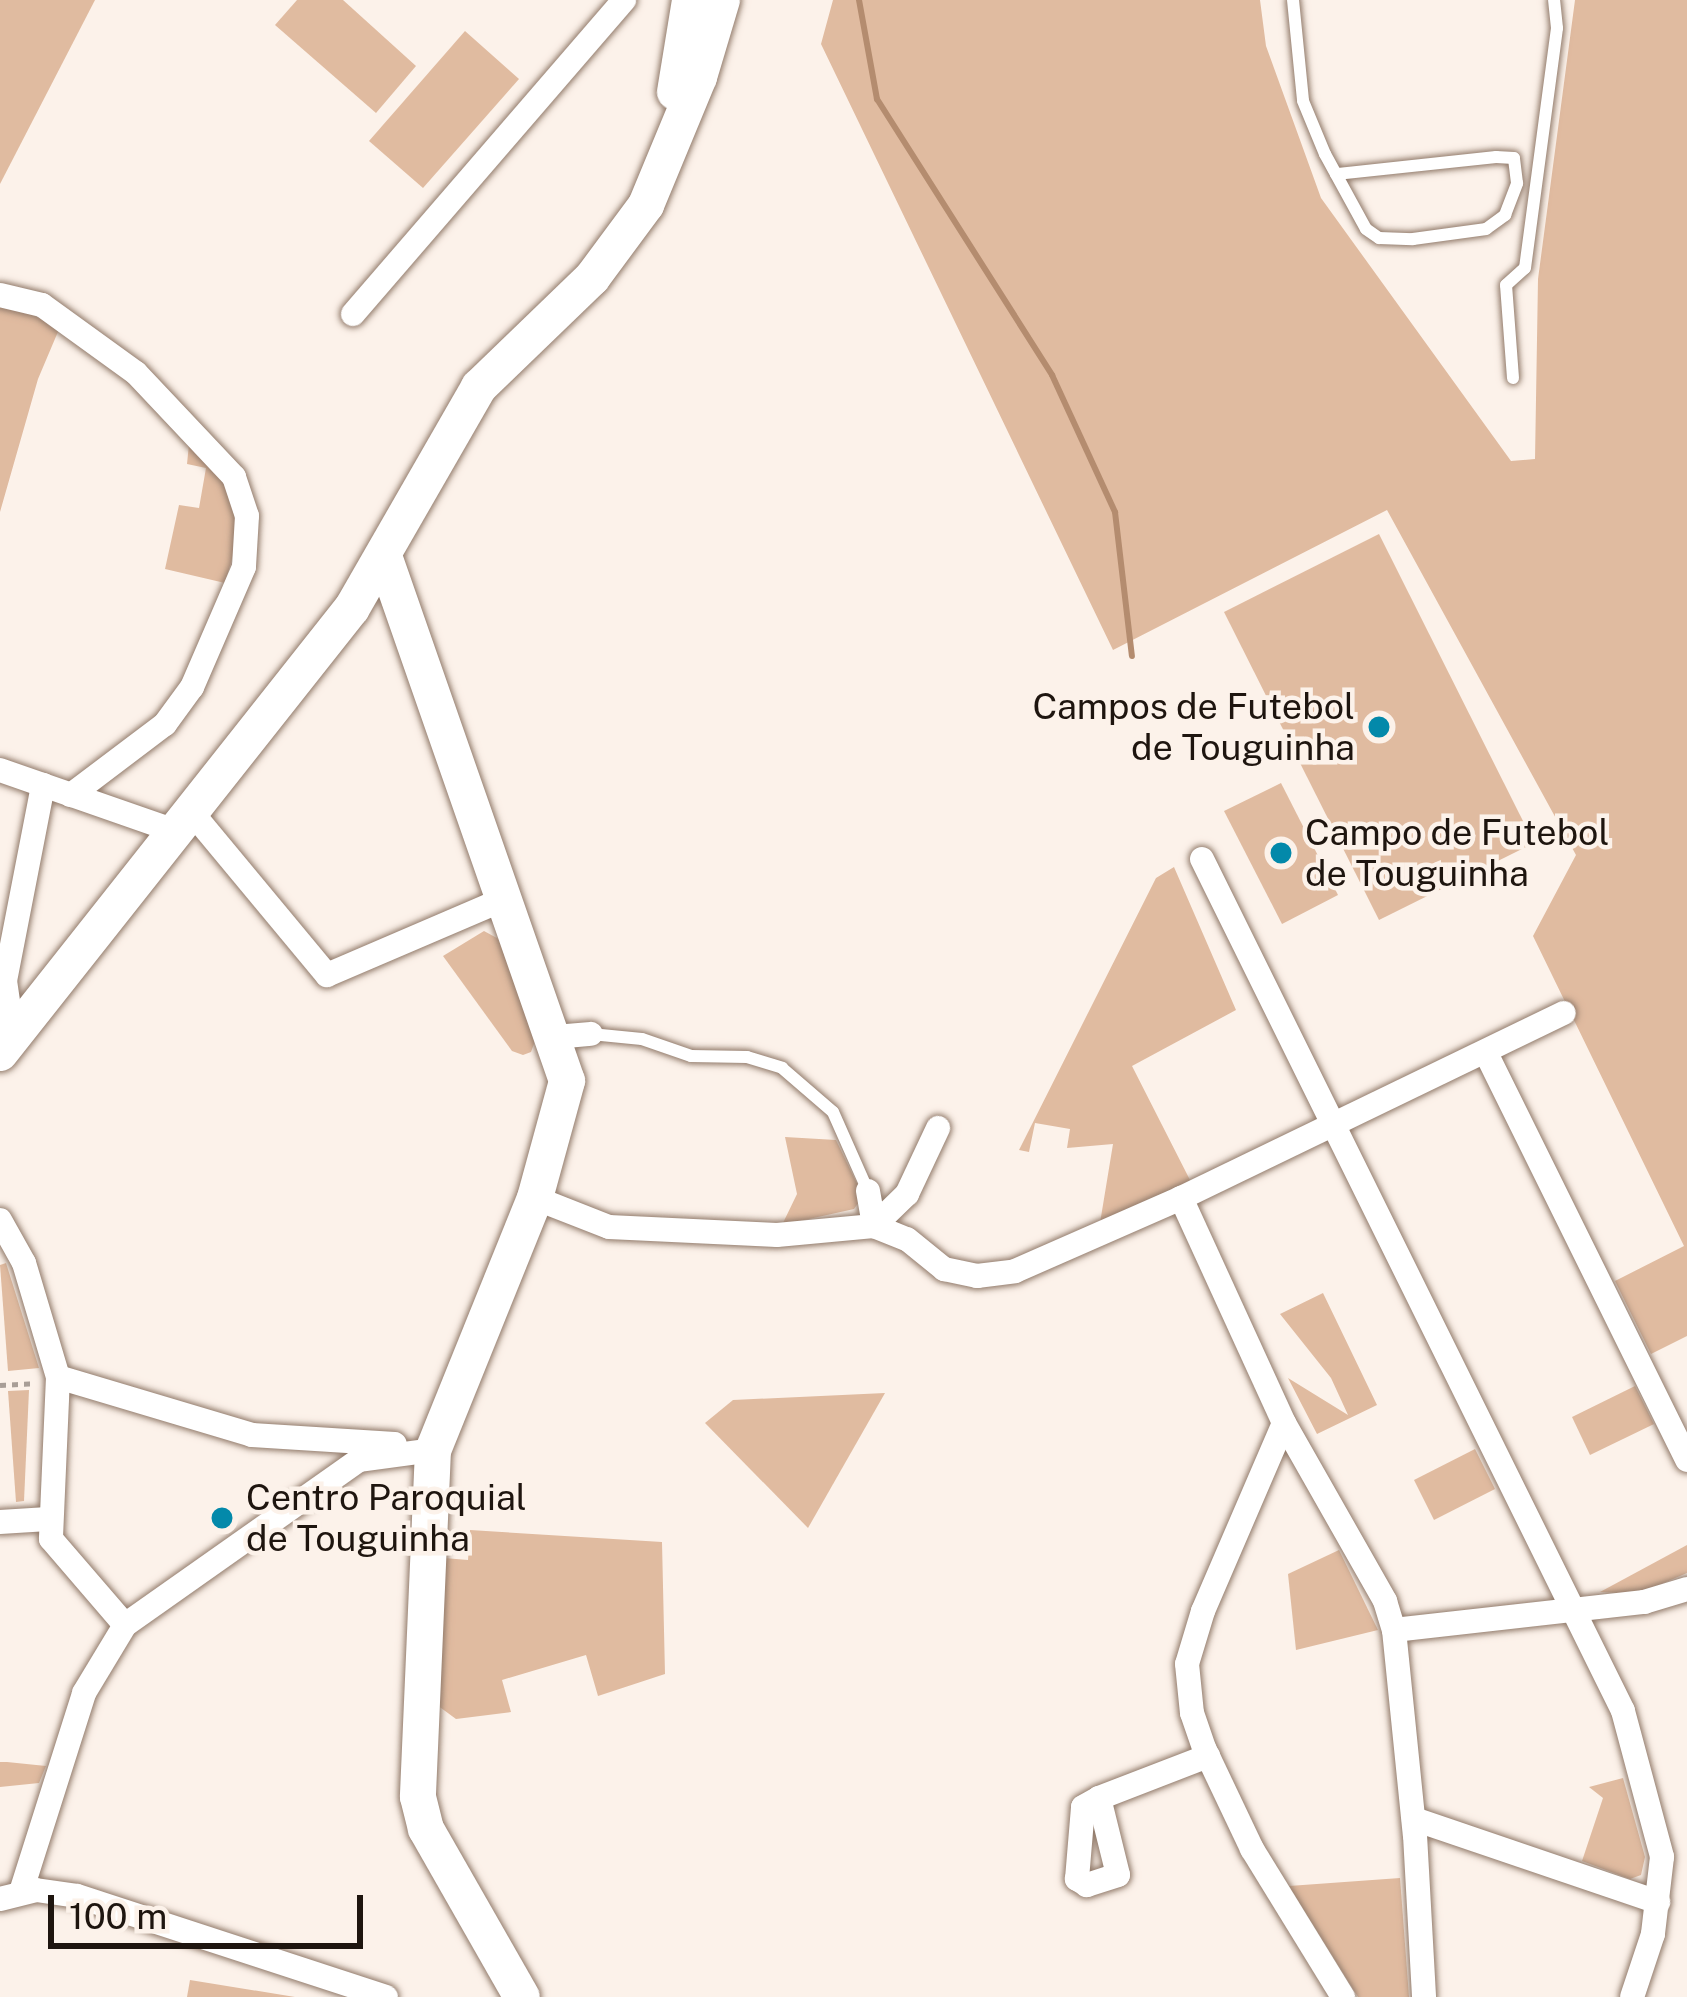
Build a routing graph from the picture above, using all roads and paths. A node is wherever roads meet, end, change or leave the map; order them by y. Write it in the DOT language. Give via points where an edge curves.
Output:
graph roads {
  1 [pos="624,0"];
  2 [pos="691,0"];
  3 [pos="722,0"];
  4 [pos="1293,0"];
  5 [pos="1554,0"];
  6 [pos="1336,173"];
  7 [pos="652,189"];
  8 [pos="0,296"];
  9 [pos="353,314"];
  10 [pos="1513,378"];
  11 [pos="385,556"];
  12 [pos="343,620"];
  13 [pos="410,630"];
  14 [pos="0,770"];
  15 [pos="43,785"];
  16 [pos="71,795"];
  17 [pos="180,819"];
  18 [pos="1202,859"];
  19 [pos="502,900"];
  20 [pos="1564,1013"];
  21 [pos="573,1035"];
  22 [pos="6,1044"];
  23 [pos="1486,1053"];
  24 [pos="1332,1122"];
  25 [pos="938,1128"];
  26 [pos="868,1191"];
  27 [pos="535,1198"];
  28 [pos="1181,1198"];
  29 [pos="0,1220"];
  30 [pos="874,1226"];
  31 [pos="58,1379"];
  32 [pos="0,1385"];
  33 [pos="1284,1423"];
  34 [pos="433,1450"];
  35 [pos="1687,1460"];
  36 [pos="48,1519"];
  37 [pos="0,1522"];
  38 [pos="1687,1589"];
  39 [pos="1570,1610"];
  40 [pos="125,1625"];
  41 [pos="1394,1630"];
  42 [pos="1208,1756"];
  43 [pos="1099,1798"];
  44 [pos="1414,1819"];
  45 [pos="10,1896"];
  46 [pos="1658,1902"];
  47 [pos="386,1997"];
  48 [pos="523,1997"];
  49 [pos="1343,1997"];
  50 [pos="1424,1997"];
  51 [pos="1632,1997"];
  1 -- 9 [label="street"];
  2 -- 7 [label="street"];
  3 -- 7 [label="street"];
  4 -- 6 [label="lane" via="1303,101"];
  5 -- 10 [label="lane" via="1526,268 1506,285"];
  6 -- 6 [label="lane" via="1379,238 1486,230 1505,215 1516,183 1514,158"];
  7 -- 11 [label="street" via="592,278 479,387"];
  8 -- 16 [label="street" via="41,304 136,373 234,477 247,516 244,567 192,687 165,724"];
  11 -- 12 [label="street"];
  11 -- 13 [label="street"];
  12 -- 13 [label="street" via="382,616"];
  12 -- 17 [label="street"];
  13 -- 19 [label="street"];
  14 -- 15 [label="street"];
  15 -- 16 [label="street"];
  15 -- 22 [label="street" via="5,981"];
  16 -- 17 [label="street"];
  17 -- 19 [label="street" via="328,975"];
  17 -- 22 [label="street"];
  18 -- 24 [label="street"];
  19 -- 21 [label="street"];
  20 -- 23 [label="street"];
  21 -- 26 [label="lane" via="642,1039 692,1056 747,1057 782,1068 833,1112"];
  21 -- 27 [label="street"];
  23 -- 24 [label="street"];
  23 -- 35 [label="street"];
  24 -- 28 [label="street"];
  24 -- 39 [label="street"];
  25 -- 30 [label="street" via="907,1193"];
  26 -- 30 [label="street"];
  27 -- 30 [label="street" via="609,1227 777,1235"];
  27 -- 34 [label="street"];
  28 -- 30 [label="street" via="1015,1271 977,1276 944,1269 907,1239"];
  28 -- 33 [label="street"];
  29 -- 31 [label="street" via="24,1263"];
  31 -- 32 [label="path"];
  31 -- 34 [label="street" via="252,1435"];
  31 -- 36 [label="street"];
  33 -- 41 [label="street"];
  33 -- 42 [label="street" via="1187,1664 1192,1713"];
  34 -- 40 [label="street" via="359,1460"];
  34 -- 48 [label="street" via="418,1797 426,1829"];
  36 -- 37 [label="street"];
  36 -- 40 [label="street" via="52,1539"];
  38 -- 39 [label="street"];
  39 -- 41 [label="street"];
  39 -- 46 [label="street" via="1623,1712 1662,1857"];
  40 -- 45 [label="street" via="84,1693"];
  41 -- 44 [label="street"];
  42 -- 43 [label="street"];
  42 -- 49 [label="street" via="1252,1850"];
  44 -- 46 [label="street"];
  44 -- 50 [label="street"];
  45 -- 47 [label="street" via="77,1896"];
  46 -- 51 [label="street"];
}
